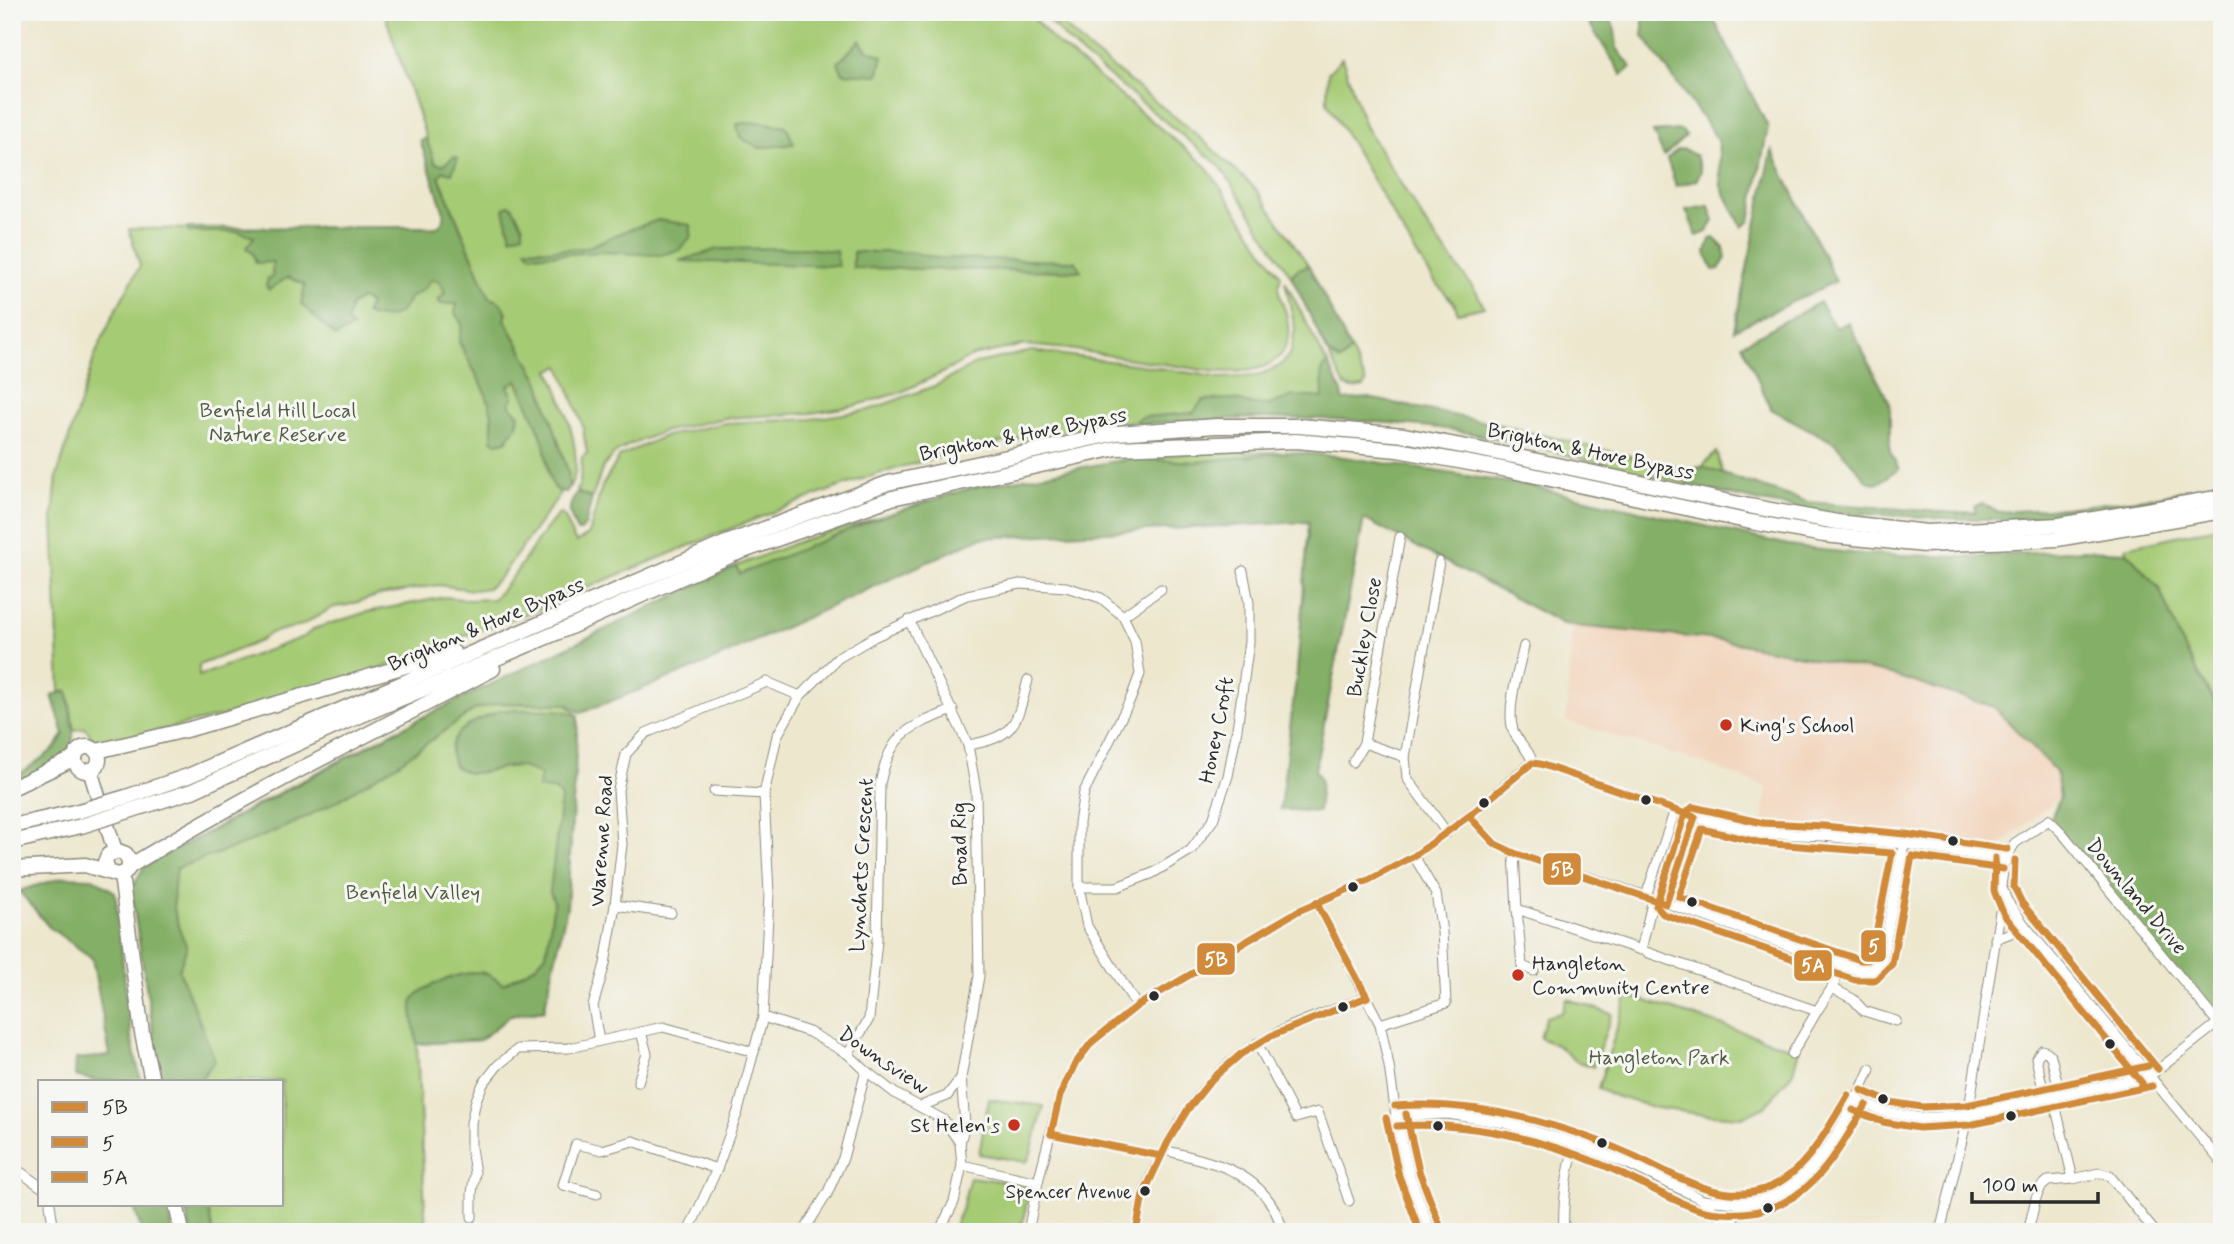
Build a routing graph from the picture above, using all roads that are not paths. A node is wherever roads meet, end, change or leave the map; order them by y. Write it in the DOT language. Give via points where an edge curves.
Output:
graph roads {
  1 [pos="2222,498"];
  2 [pos="2222,511"];
  3 [pos="1399,537"];
  4 [pos="1439,562"];
  5 [pos="1243,571"];
  6 [pos="1161,589"];
  7 [pos="1123,616"];
  8 [pos="909,621"];
  9 [pos="568,628"];
  10 [pos="512,635"];
  11 [pos="1524,646"];
  12 [pos="1028,680"];
  13 [pos="800,696"];
  14 [pos="953,710"];
  15 [pos="1364,743"];
  16 [pos="968,745"];
  17 [pos="97,751"];
  18 [pos="1405,757"];
  19 [pos="75,758"];
  20 [pos="1353,762"];
  21 [pos="1532,764"];
  22 [pos="90,771"];
  23 [pos="12,788"];
  24 [pos="714,791"];
  25 [pos="764,794"];
  26 [pos="128,804"];
  27 [pos="1675,810"];
  28 [pos="1469,816"];
  29 [pos="1695,817"];
  30 [pos="80,819"];
  31 [pos="12,826"];
  32 [pos="1447,833"];
  33 [pos="12,842"];
  34 [pos="1905,844"];
  35 [pos="115,851"];
  36 [pos="1514,853"];
  37 [pos="1414,856"];
  38 [pos="2005,859"];
  39 [pos="12,869"];
  40 [pos="120,871"];
  41 [pos="1079,887"];
  42 [pos="1649,897"];
  43 [pos="2007,901"];
  44 [pos="1316,902"];
  45 [pos="1666,904"];
  46 [pos="615,905"];
  47 [pos="1517,909"];
  48 [pos="671,913"];
  49 [pos="2026,927"];
  50 [pos="1995,939"];
  51 [pos="1646,952"];
  52 [pos="1843,965"];
  53 [pos="1534,971"];
  54 [pos="1832,988"];
  55 [pos="1367,997"];
  56 [pos="1137,1006"];
  57 [pos="1817,1011"];
  58 [pos="763,1017"];
  59 [pos="1896,1021"];
  60 [pos="1380,1024"];
  61 [pos="2220,1026"];
  62 [pos="641,1032"];
  63 [pos="598,1041"];
  64 [pos="1257,1043"];
  65 [pos="754,1052"];
  66 [pos="848,1054"];
  67 [pos="1792,1054"];
  68 [pos="1870,1069"];
  69 [pos="866,1071"];
  70 [pos="2150,1076"];
  71 [pos="961,1078"];
  72 [pos="152,1080"];
  73 [pos="638,1082"];
  74 [pos="2053,1096"];
  75 [pos="1857,1100"];
  76 [pos="921,1106"];
  77 [pos="1968,1115"];
  78 [pos="1396,1116"];
  79 [pos="1051,1133"];
  80 [pos="960,1143"];
  81 [pos="1575,1143"];
  82 [pos="1163,1153"];
  83 [pos="2222,1163"];
  84 [pos="962,1165"];
  85 [pos="12,1166"];
  86 [pos="717,1169"];
  87 [pos="2073,1179"];
  88 [pos="1038,1182"];
  89 [pos="38,1185"];
  90 [pos="597,1194"];
  91 [pos="1703,1200"];
  92 [pos="1349,1201"];
  93 [pos="1742,1203"];
  94 [pos="50,1206"];
  95 [pos="176,1206"];
  96 [pos="472,1217"];
  97 [pos="1732,1229"];
  98 [pos="54,1232"];
  99 [pos="182,1232"];
  100 [pos="688,1232"];
  101 [pos="803,1232"];
  102 [pos="939,1232"];
  103 [pos="1028,1232"];
  104 [pos="1136,1232"];
  105 [pos="1284,1232"];
  106 [pos="1431,1232"];
  107 [pos="1564,1232"];
  108 [pos="1940,1232"];
  109 [pos="2028,1232"];
  110 [pos="2155,1232"];
  1 -- 10 [label="highway, Brighton & Hove Bypass" via="2059,525 1927,532 1749,506 1404,435 1285,426 1129,432 888,483 726,543"];
  2 -- 9 [label="highway, Brighton & Hove Bypass" via="2057,539 1925,545 1812,533 1398,450 1296,441 1117,448 891,498 732,555"];
  3 -- 15 [label="street, Buckley Close"];
  4 -- 18 [label="street"];
  5 -- 41 [label="street, Honey Croft" via="1249,642 1228,776 1213,820 1191,850 1153,873 1117,887"];
  6 -- 7 [label="street"];
  7 -- 8 [label="street" via="1101,598 1066,587 1020,584 967,594"];
  7 -- 41 [label="street" via="1135,640 1140,674 1084,792"];
  8 -- 13 [label="street" via="838,657"];
  8 -- 14 [label="street, Broad Rig"];
  9 -- 26 [label="highway, Brighton & Hove Bypass" via="192,791"];
  9 -- 40 [label="highway"];
  10 -- 17 [label="highway" via="190,729"];
  10 -- 26 [label="highway, Brighton & Hove Bypass"];
  11 -- 21 [label="street" via="1510,720"];
  12 -- 16 [label="street" via="1010,729 1003,736"];
  13 -- 25 [label="street" via="777,736"];
  13 -- 46 [label="street, Warenne Road" via="767,681 646,733 626,754 618,790 622,844"];
  14 -- 16 [label="street, Broad Rig"];
  14 -- 66 [label="street, Lynchets Crescent" via="913,725 885,760 880,784 877,940 869,1019"];
  15 -- 18 [label="street"];
  15 -- 20 [label="street, Buckley Close"];
  16 -- 71 [label="street, Broad Rig" via="976,791 979,976"];
  17 -- 19 [label="highway" via="83,747"];
  17 -- 22 [label="highway" via="99,763"];
  18 -- 32 [label="street" via="1408,779"];
  19 -- 22 [label="highway" via="79,768"];
  19 -- 23 [label="highway"];
  21 -- 27 [label="street"];
  21 -- 28 [label="street"];
  22 -- 35 [label="highway"];
  24 -- 25 [label="street"];
  25 -- 58 [label="street" via="769,894"];
  26 -- 30 [label="highway, Brighton & Hove Bypass, bridge"];
  27 -- 29 [label="street"];
  27 -- 42 [label="street"];
  28 -- 32 [label="street"];
  28 -- 36 [label="street" via="1496,844"];
  29 -- 34 [label="street" via="1762,833"];
  29 -- 45 [label="street"];
  30 -- 31 [label="highway, Brighton & Hove Bypass"];
  30 -- 33 [label="highway, Brighton & Hove Bypass"];
  32 -- 37 [label="street"];
  34 -- 38 [label="street"];
  34 -- 52 [label="street" via="1882,960 1872,970"];
  35 -- 40 [label="highway" via="126,854"];
  35 -- 40 [label="highway" via="108,855 106,867"];
  36 -- 42 [label="street"];
  36 -- 47 [label="street"];
  37 -- 44 [label="street"];
  37 -- 60 [label="street" via="1436,894 1446,1003"];
  38 -- 43 [label="street" via="2001,886"];
  38 -- 61 [label="street, Downland Drive" via="2015,843 2049,820"];
  39 -- 40 [label="highway" via="78,865"];
  40 -- 72 [label="highway"];
  41 -- 56 [label="street" via="1087,926"];
  42 -- 45 [label="street"];
  42 -- 47 [label="street" via="1641,950"];
  43 -- 49 [label="street"];
  43 -- 50 [label="street"];
  44 -- 55 [label="street"];
  44 -- 56 [label="street"];
  45 -- 52 [label="street"];
  46 -- 48 [label="street"];
  46 -- 63 [label="street, Warenne Road" via="606,964 593,1006"];
  47 -- 53 [label="street" via="1522,966"];
  49 -- 50 [label="street"];
  49 -- 70 [label="street"];
  50 -- 77 [label="street"];
  51 -- 57 [label="street"];
  52 -- 54 [label="street"];
  54 -- 57 [label="street"];
  54 -- 59 [label="street" via="1864,1011"];
  55 -- 60 [label="street"];
  55 -- 64 [label="street"];
  56 -- 79 [label="street" via="1092,1042 1075,1064 1060,1094"];
  57 -- 67 [label="street"];
  58 -- 65 [label="street"];
  58 -- 66 [label="street, Downsview" via="808,1032"];
  60 -- 78 [label="street"];
  61 -- 70 [label="street"];
  62 -- 63 [label="street"];
  62 -- 65 [label="street" via="663,1027"];
  62 -- 73 [label="street" via="647,1054"];
  63 -- 96 [label="street" via="569,1048 518,1049 483,1084 471,1123"];
  64 -- 82 [label="street" via="1206,1084"];
  64 -- 92 [label="street" via="1296,1118 1318,1112"];
  65 -- 86 [label="street"];
  66 -- 69 [label="street, Downsview"];
  68 -- 75 [label="street"];
  69 -- 76 [label="street, Downsview"];
  69 -- 101 [label="street" via="843,1158"];
  70 -- 74 [label="street"];
  70 -- 83 [label="street"];
  71 -- 76 [label="street" via="947,1096"];
  71 -- 80 [label="street, Broad Rig" via="965,1124"];
  74 -- 77 [label="street"];
  74 -- 87 [label="street"];
  75 -- 77 [label="street" via="1886,1112 1921,1118"];
  75 -- 93 [label="street" via="1823,1155 1797,1182 1777,1196"];
  76 -- 80 [label="street, Downsview" via="944,1120"];
  77 -- 108 [label="street"];
  78 -- 81 [label="street" via="1448,1114 1505,1123"];
  78 -- 106 [label="street" via="1409,1174"];
  79 -- 82 [label="street"];
  79 -- 88 [label="street"];
  80 -- 84 [label="street"];
  81 -- 91 [label="street"];
  81 -- 107 [label="street" via="1566,1174"];
  82 -- 104 [label="street" via="1144,1193"];
  82 -- 105 [label="street" via="1222,1165 1250,1180 1270,1202"];
  84 -- 88 [label="street"];
  84 -- 102 [label="street" via="954,1202"];
  85 -- 89 [label="street"];
  86 -- 90 [label="street" via="633,1141 602,1150 576,1144 564,1185"];
  86 -- 100 [label="street"];
  87 -- 109 [label="street" via="2048,1181 2041,1187"];
  87 -- 110 [label="street" via="2099,1173 2110,1177"];
  88 -- 103 [label="street"];
  91 -- 93 [label="street"];
  91 -- 97 [label="street"];
  93 -- 97 [label="street"];
  94 -- 98 [label="street"];
  95 -- 99 [label="highway"];
}
